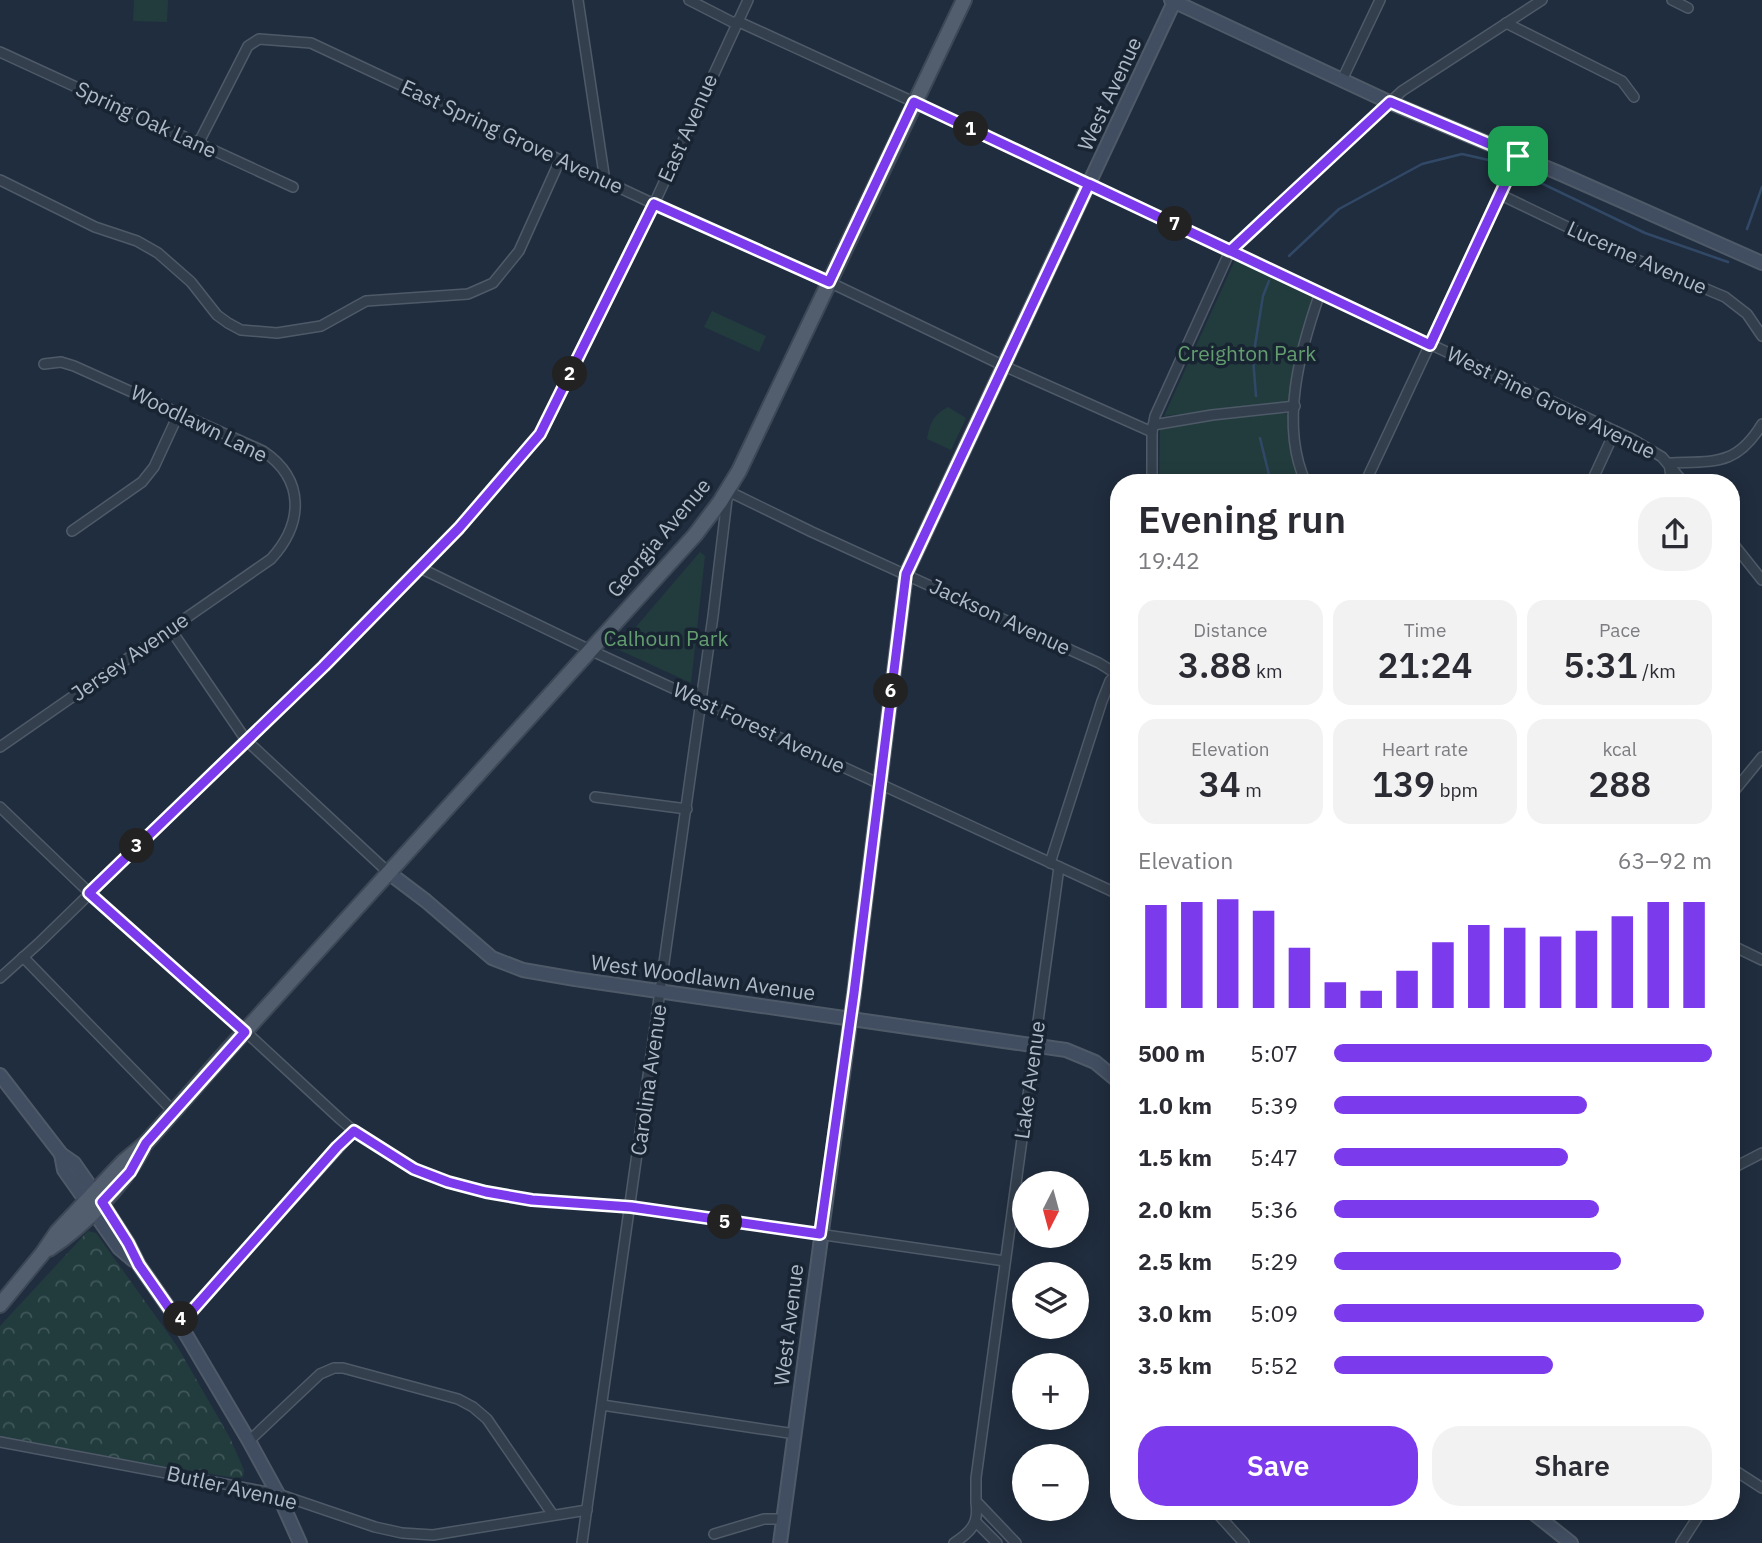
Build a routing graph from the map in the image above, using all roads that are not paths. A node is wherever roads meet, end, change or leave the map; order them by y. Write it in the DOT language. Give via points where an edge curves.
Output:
graph roads {
  1 [pos="578,0"];
  2 [pos="689,0"];
  3 [pos="748,0"];
  4 [pos="964,0"];
  5 [pos="1380,0"];
  6 [pos="1542,0"];
  7 [pos="1672,0"];
  8 [pos="1173,1"];
  9 [pos="1688,8"];
  10 [pos="737,23"];
  11 [pos="1506,23"];
  12 [pos="0,52"];
  13 [pos="1342,80"];
  14 [pos="1634,97"];
  15 [pos="914,102"];
  16 [pos="1390,102"];
  17 [pos="198,144"];
  18 [pos="1518,156"];
  19 [pos="560,160"];
  20 [pos="0,180"];
  21 [pos="605,181"];
  22 [pos="1089,184"];
  23 [pos="293,187"];
  24 [pos="1501,195"];
  25 [pos="654,204"];
  26 [pos="1230,251"];
  27 [pos="1762,263"];
  28 [pos="829,282"];
  29 [pos="1320,293"];
  30 [pos="1762,336"];
  31 [pos="1430,345"];
  32 [pos="44,364"];
  33 [pos="1004,366"];
  34 [pos="1295,407"];
  35 [pos="179,413"];
  36 [pos="1762,424"];
  37 [pos="1152,428"];
  38 [pos="1615,431"];
  39 [pos="1669,463"];
  40 [pos="1152,474"];
  41 [pos="1303,474"];
  42 [pos="1369,474"];
  43 [pos="1595,474"];
  44 [pos="1671,474"];
  45 [pos="1677,474"];
  46 [pos="728,491"];
  47 [pos="72,531"];
  48 [pos="1740,552"];
  49 [pos="260,567"];
  50 [pos="420,568"];
  51 [pos="906,574"];
  52 [pos="1762,580"];
  53 [pos="170,630"];
  54 [pos="590,650"];
  55 [pos="1110,669"];
  56 [pos="1110,681"];
  57 [pos="701,702"];
  58 [pos="246,740"];
  59 [pos="0,747"];
  60 [pos="1762,757"];
  61 [pos="879,784"];
  62 [pos="1740,784"];
  63 [pos="595,797"];
  64 [pos="0,807"];
  65 [pos="687,809"];
  66 [pos="1054,865"];
  67 [pos="389,873"];
  68 [pos="1110,890"];
  69 [pos="89,893"];
  70 [pos="1740,949"];
  71 [pos="23,957"];
  72 [pos="1762,960"];
  73 [pos="0,978"];
  74 [pos="661,991"];
  75 [pos="850,1018"];
  76 [pos="245,1032"];
  77 [pos="1035,1045"];
  78 [pos="1110,1074"];
  79 [pos="2,1083"];
  80 [pos="174,1112"];
  81 [pos="354,1131"];
  82 [pos="1762,1153"];
  83 [pos="1740,1164"];
  84 [pos="94,1202"];
  85 [pos="631,1207"];
  86 [pos="820,1234"];
  87 [pos="1005,1261"];
  88 [pos="0,1305"];
  89 [pos="178,1321"];
  90 [pos="602,1405"];
  91 [pos="794,1434"];
  92 [pos="249,1441"];
  93 [pos="0,1442"];
  94 [pos="1740,1474"];
  95 [pos="1762,1488"];
  96 [pos="278,1494"];
  97 [pos="976,1501"];
  98 [pos="587,1510"];
  99 [pos="553,1514"];
  100 [pos="783,1519"];
  101 [pos="1223,1520"];
  102 [pos="1542,1520"];
  103 [pos="1696,1520"];
  104 [pos="976,1521"];
  105 [pos="714,1534"];
  106 [pos="300,1543"];
  107 [pos="582,1543"];
  108 [pos="780,1543"];
  109 [pos="954,1543"];
  110 [pos="997,1543"];
  111 [pos="1016,1543"];
  112 [pos="1244,1543"];
  113 [pos="1571,1543"];
  114 [pos="1681,1543"];
  1 -- 21 [label="street"];
  2 -- 10 [label="street, West Pine Grove Avenue"];
  3 -- 10 [label="street, East Avenue"];
  4 -- 15 [label="main road, Georgia Avenue"];
  5 -- 13 [label="street"];
  6 -- 11 [label="street"];
  7 -- 9 [label="street"];
  8 -- 13 [label="street"];
  8 -- 22 [label="street, West Avenue"];
  10 -- 15 [label="street, West Pine Grove Avenue"];
  10 -- 25 [label="street, East Avenue"];
  11 -- 14 [label="street" via="1622,81"];
  11 -- 16 [label="street"];
  12 -- 17 [label="street, Spring Oak Lane"];
  13 -- 16 [label="street"];
  15 -- 22 [label="street, West Pine Grove Avenue"];
  15 -- 28 [label="main road, Georgia Avenue"];
  16 -- 18 [label="street"];
  16 -- 26 [label="street"];
  17 -- 19 [label="street, East Spring Grove Avenue" via="245,50 256,40 269,40 310,43"];
  17 -- 23 [label="street, Spring Oak Lane"];
  18 -- 24 [label="street"];
  18 -- 27 [label="street"];
  19 -- 20 [label="street" via="519,251 493,283 468,294 366,301 321,326 276,333 241,330 228,323 158,253"];
  19 -- 21 [label="street, East Spring Grove Avenue"];
  21 -- 25 [label="street, East Spring Grove Avenue"];
  22 -- 26 [label="street, West Pine Grove Avenue"];
  22 -- 33 [label="street, West Avenue"];
  24 -- 30 [label="street, Lucerne Avenue" via="1725,297 1747,314"];
  24 -- 31 [label="street"];
  25 -- 28 [label="street, East Spring Grove Avenue"];
  25 -- 50 [label="street, East Avenue" via="540,434"];
  26 -- 29 [label="street, West Pine Grove Avenue"];
  26 -- 37 [label="street"];
  28 -- 33 [label="street, East Spring Grove Avenue"];
  28 -- 46 [label="main road, Georgia Avenue"];
  29 -- 31 [label="street, West Pine Grove Avenue"];
  29 -- 34 [label="street" via="1301,354"];
  31 -- 38 [label="street, West Pine Grove Avenue"];
  31 -- 42 [label="street"];
  32 -- 35 [label="street, Woodlawn Lane" via="68,363"];
  33 -- 37 [label="street, East Spring Grove Avenue"];
  33 -- 51 [label="street, West Avenue"];
  34 -- 37 [label="street" via="1233,412"];
  34 -- 41 [label="street" via="1296,451"];
  35 -- 47 [label="street" via="142,482"];
  35 -- 49 [label="street, Woodlawn Lane" via="263,452 289,479 295,503 291,530"];
  36 -- 39 [label="street" via="1749,442 1727,457 1701,464"];
  37 -- 40 [label="street"];
  38 -- 39 [label="street, West Pine Grove Avenue"];
  38 -- 43 [label="street"];
  39 -- 44 [label="street"];
  39 -- 45 [label="street, West Pine Grove Avenue"];
  46 -- 51 [label="street, Jackson Avenue"];
  46 -- 54 [label="main road, Georgia Avenue" via="695,535"];
  46 -- 57 [label="street, Carolina Avenue"];
  48 -- 52 [label="street"];
  49 -- 53 [label="street, Jersey Avenue"];
  50 -- 54 [label="street, West Forest Avenue"];
  50 -- 58 [label="street, East Avenue"];
  51 -- 55 [label="street, Jackson Avenue"];
  51 -- 61 [label="street, West Avenue"];
  53 -- 58 [label="street"];
  53 -- 59 [label="street, Jersey Avenue"];
  54 -- 57 [label="street, West Forest Avenue"];
  54 -- 67 [label="main road, Georgia Avenue"];
  56 -- 66 [label="street, Lake Avenue"];
  57 -- 61 [label="street, West Forest Avenue"];
  57 -- 65 [label="street, Carolina Avenue"];
  58 -- 67 [label="street"];
  58 -- 69 [label="street, East Avenue"];
  60 -- 62 [label="street"];
  61 -- 66 [label="street, West Forest Avenue"];
  61 -- 75 [label="street, West Avenue"];
  63 -- 65 [label="street"];
  64 -- 69 [label="street"];
  65 -- 74 [label="street, Carolina Avenue"];
  66 -- 68 [label="street, West Forest Avenue"];
  66 -- 77 [label="street, Lake Avenue"];
  67 -- 74 [label="street, West Woodlawn Avenue" via="502,963"];
  67 -- 76 [label="main road, Georgia Avenue"];
  69 -- 71 [label="street, East Avenue"];
  69 -- 76 [label="street"];
  70 -- 72 [label="street"];
  71 -- 73 [label="street, East Avenue"];
  71 -- 80 [label="street"];
  74 -- 75 [label="street, West Woodlawn Avenue"];
  74 -- 85 [label="street, Carolina Avenue"];
  75 -- 77 [label="street, West Woodlawn Avenue"];
  75 -- 86 [label="street, West Avenue"];
  76 -- 80 [label="main road, Georgia Avenue"];
  76 -- 81 [label="street"];
  77 -- 78 [label="street, West Woodlawn Avenue" via="1076,1052"];
  77 -- 87 [label="street, Lake Avenue"];
  79 -- 84 [label="street" via="61,1154 74,1163"];
  80 -- 84 [label="main road, Georgia Avenue" via="123,1162"];
  81 -- 85 [label="street" via="414,1169 448,1182 532,1200"];
  81 -- 89 [label="street"];
  82 -- 83 [label="street"];
  84 -- 88 [label="main road, Georgia Avenue" via="57,1232"];
  84 -- 89 [label="street" via="119,1248 139,1265"];
  85 -- 86 [label="street"];
  85 -- 90 [label="street, Carolina Avenue"];
  86 -- 87 [label="street"];
  86 -- 91 [label="street, West Avenue"];
  87 -- 97 [label="street, Lake Avenue"];
  89 -- 92 [label="street"];
  90 -- 91 [label="street"];
  90 -- 98 [label="street, Carolina Avenue"];
  91 -- 100 [label="street, West Avenue"];
  92 -- 96 [label="street"];
  92 -- 99 [label="street" via="320,1374 344,1368 474,1407"];
  93 -- 96 [label="street, Butler Avenue"];
  94 -- 95 [label="street"];
  96 -- 99 [label="street, Butler Avenue" via="375,1527 416,1535"];
  96 -- 106 [label="street"];
  97 -- 104 [label="street, Lake Avenue"];
  97 -- 111 [label="street"];
  98 -- 99 [label="street, Butler Avenue"];
  98 -- 107 [label="street, Carolina Avenue"];
  100 -- 105 [label="street" via="764,1519"];
  100 -- 108 [label="street, West Avenue"];
  101 -- 112 [label="street"];
  102 -- 113 [label="street"];
  103 -- 114 [label="street"];
  104 -- 109 [label="street" via="968,1534"];
  104 -- 110 [label="street"];
}
